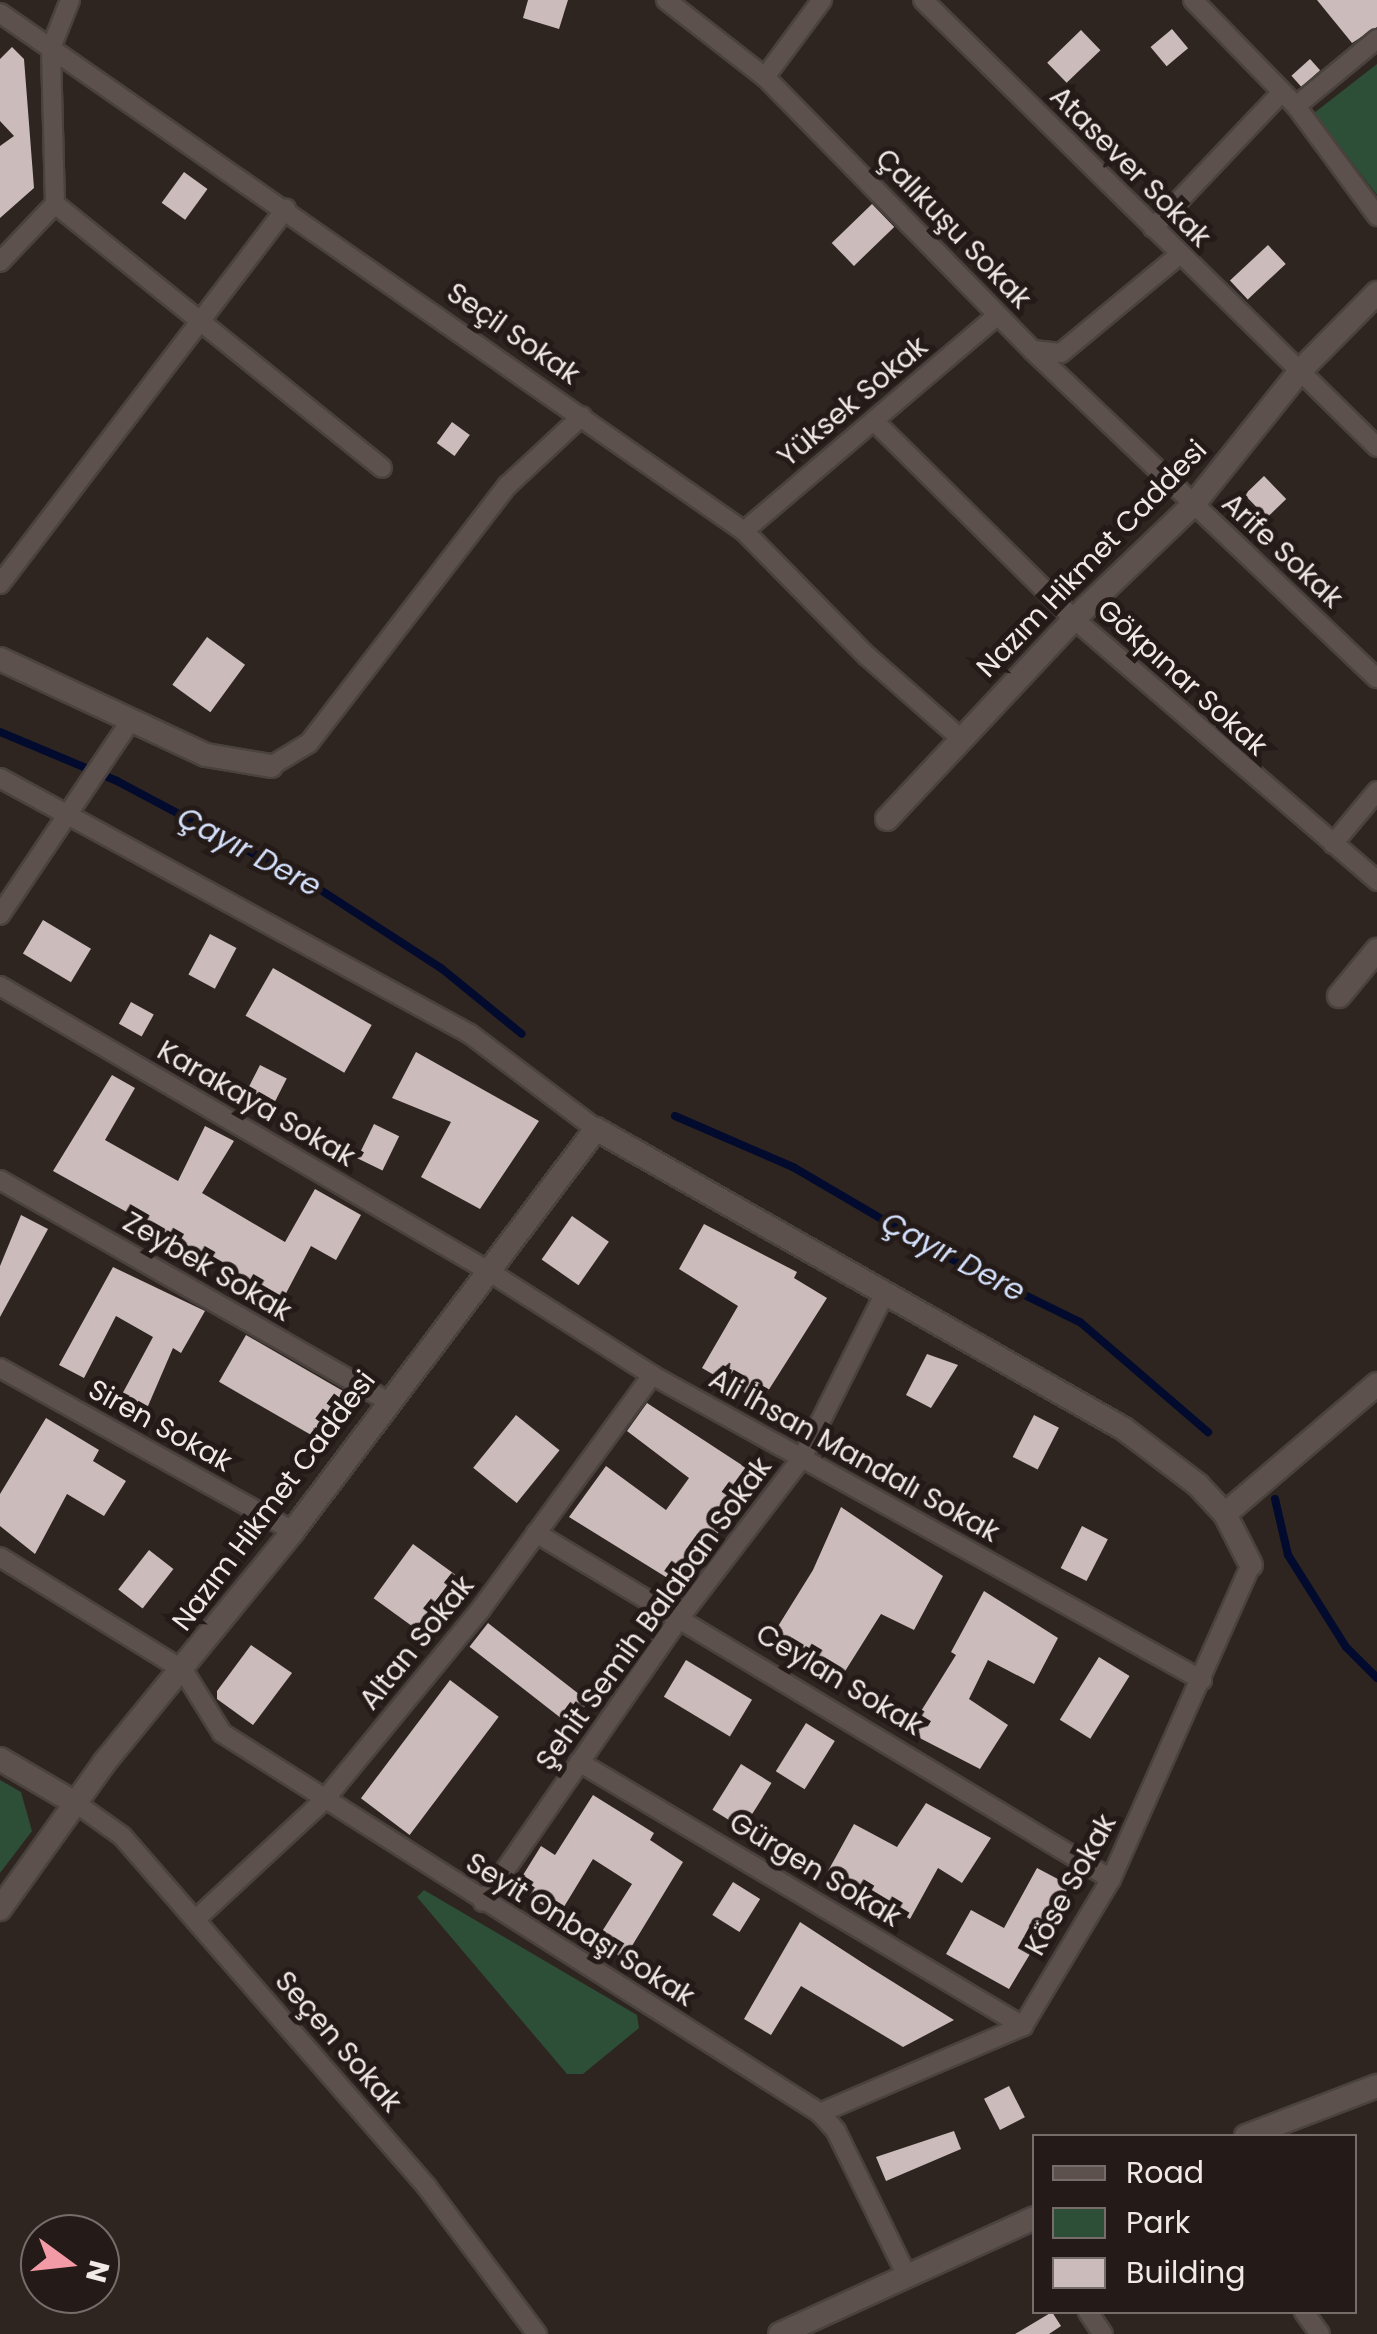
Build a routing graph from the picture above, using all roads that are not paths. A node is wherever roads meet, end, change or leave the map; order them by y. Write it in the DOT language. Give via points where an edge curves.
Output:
graph roads {
  1 [pos="70,0"];
  2 [pos="666,0"];
  3 [pos="822,0"];
  4 [pos="922,0"];
  5 [pos="1193,0"];
  6 [pos="3,20"];
  7 [pos="1377,39"];
  8 [pos="51,48"];
  9 [pos="765,77"];
  10 [pos="1282,92"];
  11 [pos="1296,106"];
  12 [pos="55,204"];
  13 [pos="286,208"];
  14 [pos="1377,216"];
  15 [pos="1153,228"];
  16 [pos="1179,255"];
  17 [pos="0,262"];
  18 [pos="1377,292"];
  19 [pos="998,315"];
  20 [pos="198,322"];
  21 [pos="1032,350"];
  22 [pos="1299,372"];
  23 [pos="582,416"];
  24 [pos="874,421"];
  25 [pos="1377,447"];
  26 [pos="382,468"];
  27 [pos="1193,505"];
  28 [pos="744,531"];
  29 [pos="0,584"];
  30 [pos="1074,618"];
  31 [pos="0,659"];
  32 [pos="1377,678"];
  33 [pos="129,723"];
  34 [pos="961,739"];
  35 [pos="270,766"];
  36 [pos="0,778"];
  37 [pos="1377,791"];
  38 [pos="74,814"];
  39 [pos="887,820"];
  40 [pos="1333,844"];
  41 [pos="1377,880"];
  42 [pos="0,915"];
  43 [pos="1377,950"];
  44 [pos="0,986"];
  45 [pos="1339,996"];
  46 [pos="596,1128"];
  47 [pos="0,1180"];
  48 [pos="485,1269"];
  49 [pos="883,1297"];
  50 [pos="0,1368"];
  51 [pos="652,1375"];
  52 [pos="1377,1384"];
  53 [pos="388,1401"];
  54 [pos="802,1458"];
  55 [pos="1225,1514"];
  56 [pos="293,1531"];
  57 [pos="536,1533"];
  58 [pos="0,1557"];
  59 [pos="1251,1565"];
  60 [pos="681,1616"];
  61 [pos="184,1670"];
  62 [pos="1202,1680"];
  63 [pos="0,1759"];
  64 [pos="579,1762"];
  65 [pos="325,1800"];
  66 [pos="78,1804"];
  67 [pos="1110,1879"];
  68 [pos="483,1902"];
  69 [pos="0,1909"];
  70 [pos="195,1920"];
  71 [pos="1023,2026"];
  72 [pos="1377,2086"];
  73 [pos="820,2113"];
  74 [pos="1251,2134"];
  75 [pos="1032,2223"];
  76 [pos="905,2272"];
  77 [pos="537,2334"];
  78 [pos="780,2334"];
  1 -- 8 [label="street"];
  2 -- 9 [label="street, Çalıkuşu Sokak"];
  3 -- 9 [label="street"];
  4 -- 15 [label="street, Atasever Sokak"];
  5 -- 10 [label="street"];
  6 -- 8 [label="street, Seçil Sokak"];
  7 -- 11 [label="street"];
  8 -- 12 [label="street"];
  8 -- 13 [label="street, Seçil Sokak"];
  9 -- 19 [label="street, Çalıkuşu Sokak"];
  10 -- 11 [label="street"];
  10 -- 15 [label="street"];
  11 -- 14 [label="street"];
  12 -- 17 [label="street"];
  12 -- 20 [label="street"];
  13 -- 20 [label="street"];
  13 -- 23 [label="street, Seçil Sokak"];
  15 -- 16 [label="street, Atasever Sokak"];
  16 -- 21 [label="street" via="1062,353"];
  16 -- 22 [label="street, Atasever Sokak"];
  18 -- 22 [label="street, Nazım Hikmet Caddesi"];
  19 -- 21 [label="street, Çalıkuşu Sokak"];
  19 -- 24 [label="street, Yüksek Sokak"];
  20 -- 26 [label="street"];
  20 -- 29 [label="street"];
  21 -- 27 [label="street, Çalıkuşu Sokak"];
  22 -- 25 [label="street, Atasever Sokak"];
  22 -- 27 [label="street, Nazım Hikmet Caddesi"];
  23 -- 28 [label="street, Seçil Sokak"];
  23 -- 35 [label="street" via="508,485 309,742"];
  24 -- 28 [label="street, Yüksek Sokak"];
  24 -- 30 [label="street, Gökpınar Sokak"];
  27 -- 30 [label="street, Nazım Hikmet Caddesi"];
  27 -- 32 [label="street, Arife Sokak"];
  28 -- 34 [label="street, Seçil Sokak"];
  30 -- 34 [label="street, Nazım Hikmet Caddesi"];
  30 -- 40 [label="street, Gökpınar Sokak"];
  31 -- 33 [label="street"];
  33 -- 35 [label="street" via="206,756"];
  33 -- 38 [label="street"];
  34 -- 39 [label="street, Nazım Hikmet Caddesi"];
  36 -- 38 [label="street"];
  37 -- 40 [label="street"];
  38 -- 42 [label="street"];
  38 -- 46 [label="street" via="470,1034"];
  40 -- 41 [label="street, Gökpınar Sokak"];
  43 -- 45 [label="street"];
  44 -- 48 [label="street, Karakaya Sokak"];
  46 -- 48 [label="street, Nazım Hikmet Caddesi"];
  46 -- 49 [label="street"];
  47 -- 53 [label="street, Zeybek Sokak"];
  48 -- 51 [label="street, Ali İhsan Mandalı Sokak"];
  48 -- 53 [label="street, Nazım Hikmet Caddesi"];
  49 -- 54 [label="street, Şehit Semih Balaban Sokak"];
  49 -- 55 [label="street" via="1124,1429"];
  50 -- 56 [label="street, Siren Sokak"];
  51 -- 54 [label="street, Ali İhsan Mandalı Sokak"];
  51 -- 57 [label="street, Altan Sokak"];
  52 -- 55 [label="street"];
  53 -- 56 [label="street, Nazım Hikmet Caddesi"];
  54 -- 60 [label="street, Şehit Semih Balaban Sokak"];
  54 -- 62 [label="street, Ali İhsan Mandalı Sokak"];
  55 -- 59 [label="street"];
  56 -- 61 [label="street, Nazım Hikmet Caddesi"];
  57 -- 60 [label="street, Ceylan Sokak"];
  57 -- 65 [label="street, Altan Sokak"];
  58 -- 61 [label="street"];
  59 -- 62 [label="street, Köse Sokak"];
  60 -- 64 [label="street, Şehit Semih Balaban Sokak"];
  60 -- 67 [label="street, Ceylan Sokak"];
  61 -- 65 [label="street, Seyit Onbaşı Sokak" via="222,1732"];
  61 -- 66 [label="street, Nazım Hikmet Caddesi"];
  62 -- 67 [label="street, Köse Sokak"];
  63 -- 66 [label="street"];
  64 -- 68 [label="street, Şehit Semih Balaban Sokak"];
  64 -- 71 [label="street, Gürgen Sokak"];
  65 -- 68 [label="street, Seyit Onbaşı Sokak"];
  65 -- 70 [label="street, Altan Sokak"];
  66 -- 69 [label="street, Nazım Hikmet Caddesi"];
  66 -- 70 [label="street, Seçen Sokak" via="122,1836"];
  67 -- 71 [label="street, Köse Sokak"];
  68 -- 73 [label="street, Seyit Onbaşı Sokak"];
  70 -- 77 [label="street, Seçen Sokak" via="427,2187"];
  71 -- 73 [label="street"];
  72 -- 74 [label="street"];
  73 -- 76 [label="street, Seyit Onbaşı Sokak" via="836,2131"];
  75 -- 76 [label="street"];
  76 -- 78 [label="street"];
}
